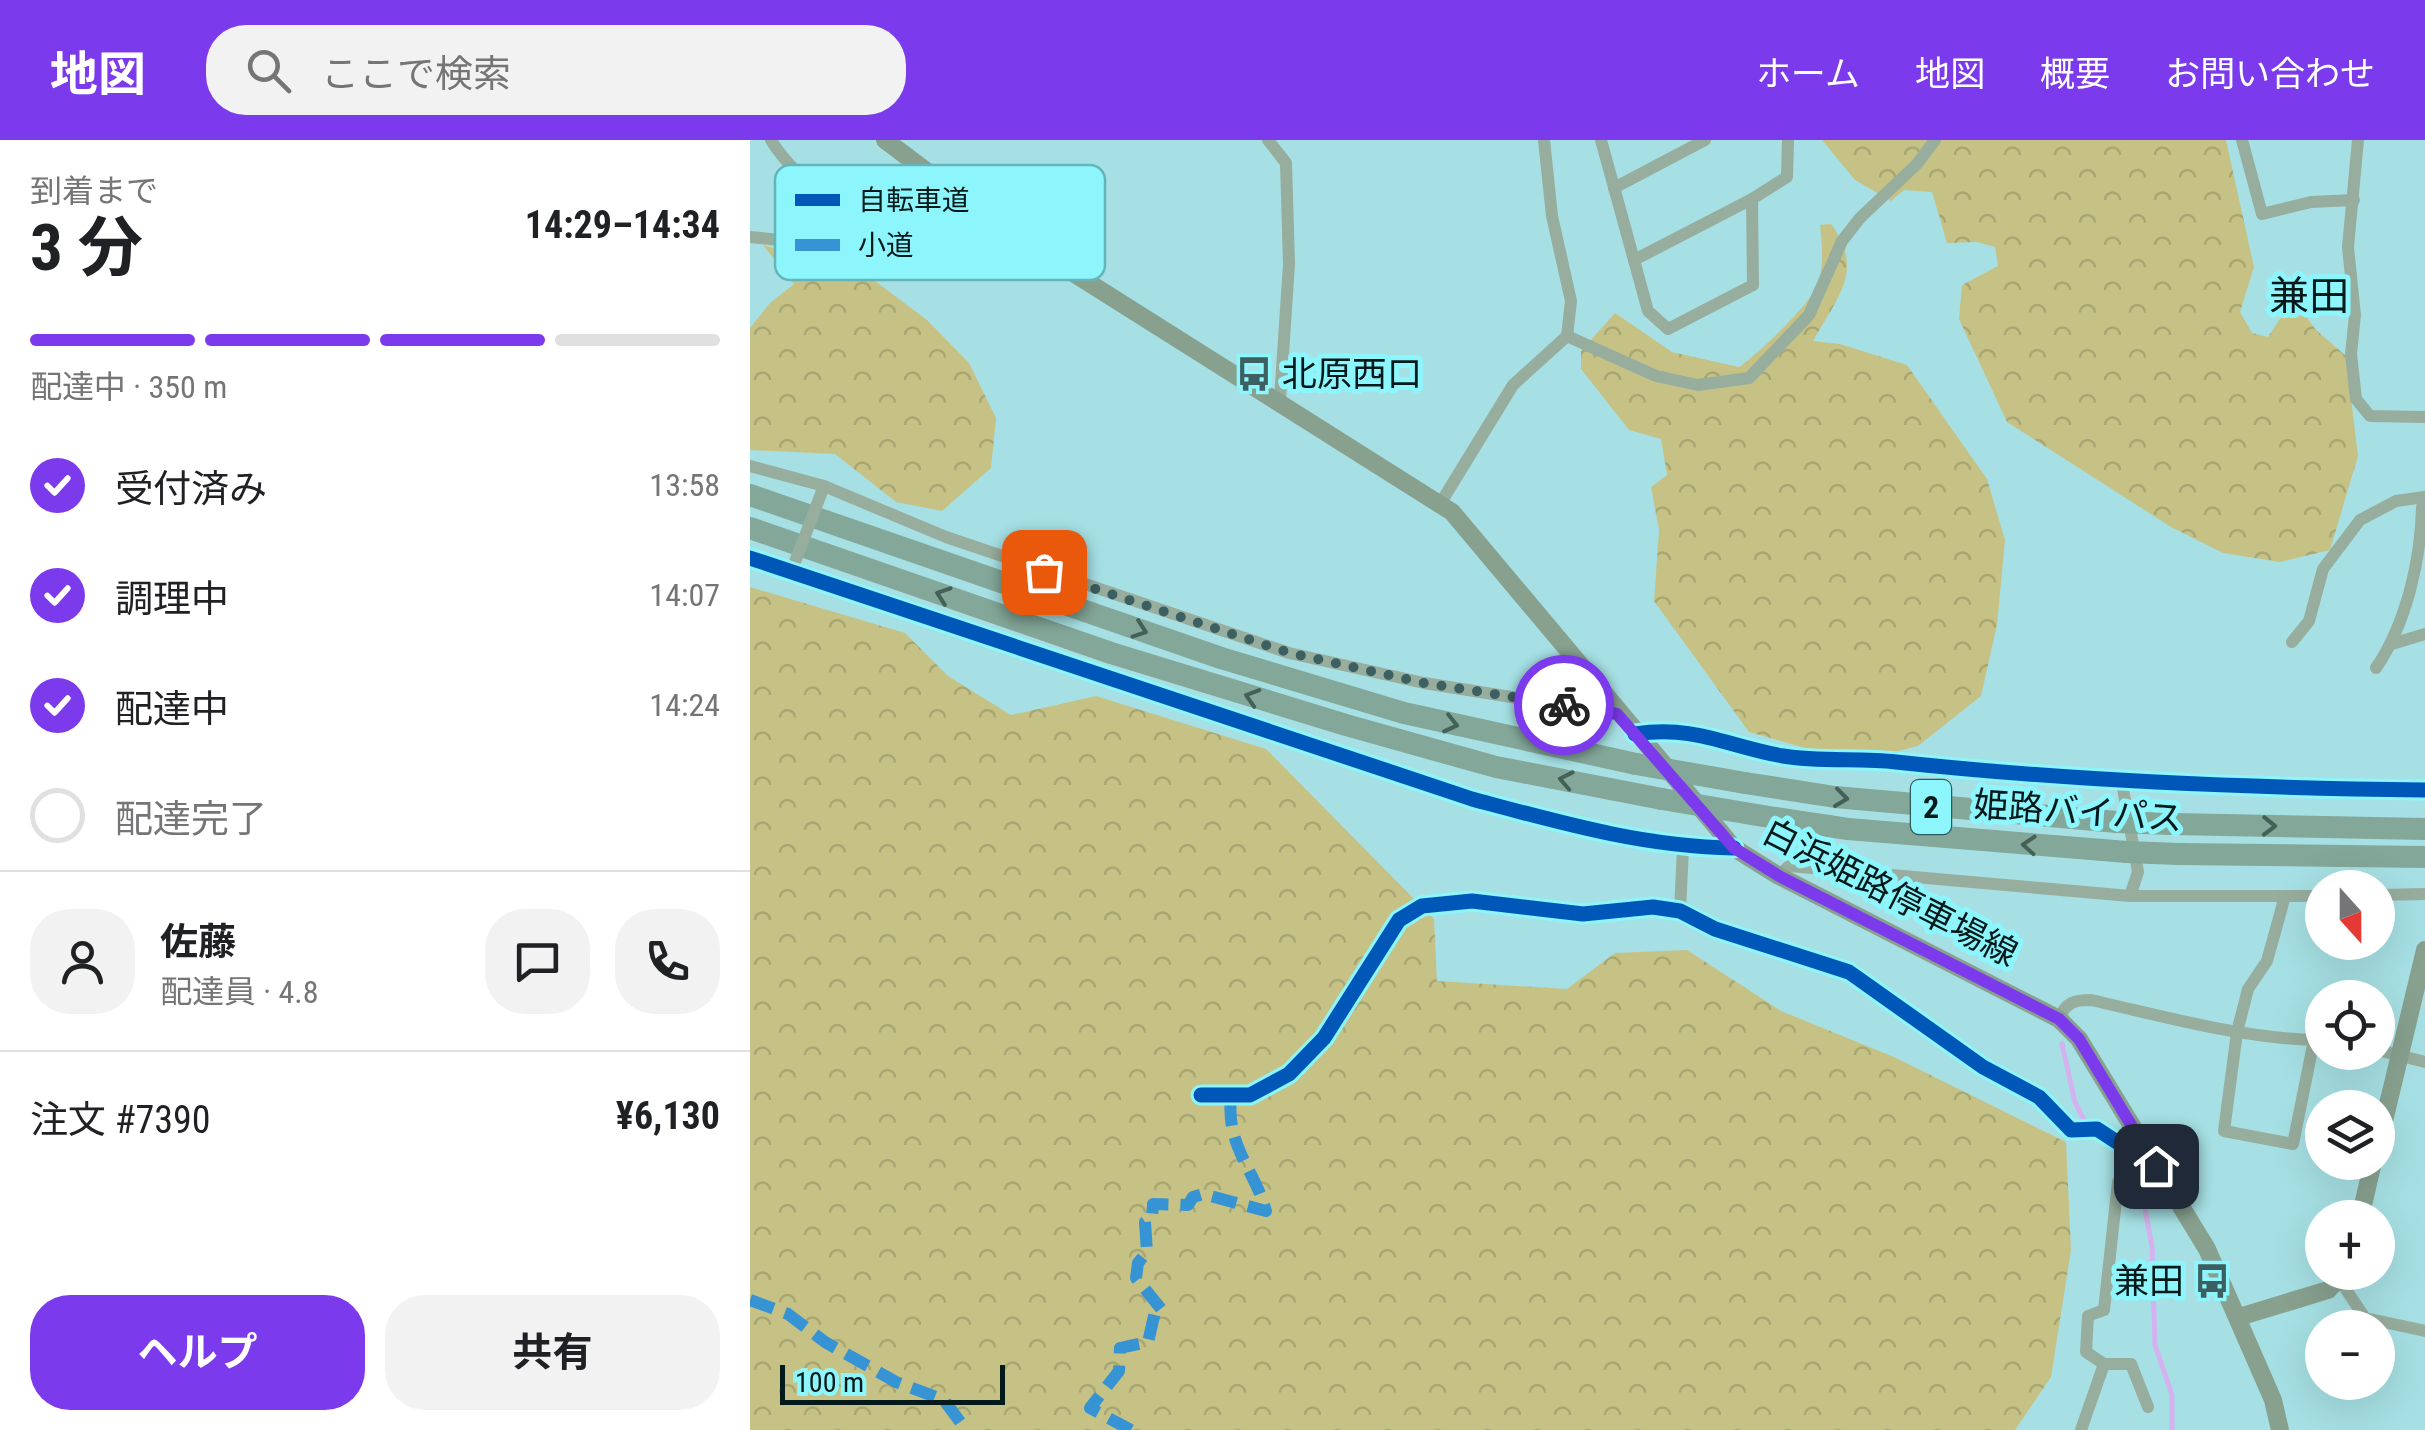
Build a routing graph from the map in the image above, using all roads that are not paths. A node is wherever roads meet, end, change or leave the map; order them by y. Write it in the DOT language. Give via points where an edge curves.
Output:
graph roads {
  1 [pos="771,140"];
  2 [pos="885,140"];
  3 [pos="1268,140"];
  4 [pos="1544,140"];
  5 [pos="1601,140"];
  6 [pos="1705,140"];
  7 [pos="1788,140"];
  8 [pos="1935,140"];
  9 [pos="2242,140"];
  10 [pos="2358,140"];
  11 [pos="792,165"];
  12 [pos="920,165"];
  13 [pos="1614,188"];
  14 [pos="1752,199"];
  15 [pos="2354,200"];
  16 [pos="750,236"];
  17 [pos="775,238"];
  18 [pos="1634,260"];
  19 [pos="1087,280"];
  20 [pos="1567,336"];
  21 [pos="1280,399"];
  22 [pos="2425,418"];
  23 [pos="750,466"];
  24 [pos="824,486"];
  25 [pos="750,494"];
  26 [pos="2424,502"];
  27 [pos="1440,504"];
  28 [pos="750,528"];
  29 [pos="750,558"];
  30 [pos="790,575"];
  31 [pos="2425,634"];
  32 [pos="2292,642"];
  33 [pos="2392,644"];
  34 [pos="2376,668"];
  35 [pos="1617,714"];
  36 [pos="1635,734"];
  37 [pos="2122,784"];
  38 [pos="2425,790"];
  39 [pos="2424,828"];
  40 [pos="1683,848"];
  41 [pos="1734,848"];
  42 [pos="2421,857"];
  43 [pos="1779,876"];
  44 [pos="2425,894"];
  45 [pos="2395,895"];
  46 [pos="2130,896"];
  47 [pos="2286,896"];
  48 [pos="2305,896"];
  49 [pos="1680,910"];
  50 [pos="2425,950"];
  51 [pos="2059,1019"];
  52 [pos="2237,1032"];
  53 [pos="2305,1041"];
  54 [pos="2395,1055"];
  55 [pos="2400,1056"];
  56 [pos="2425,1062"];
  57 [pos="2311,1070"];
  58 [pos="2392,1090"];
  59 [pos="1201,1095"];
  60 [pos="2144,1148"];
  61 [pos="2144,1171"];
  62 [pos="2309,1290"];
  63 [pos="2350,1290"];
  64 [pos="2239,1317"];
  65 [pos="2425,1331"];
  66 [pos="2104,1364"];
  67 [pos="2148,1408"];
  68 [pos="2082,1430"];
  69 [pos="2280,1430"];
  1 -- 11 [label="street"];
  2 -- 12 [label="main road, 白浜姫路停車場線"];
  3 -- 21 [label="street" via="1286,164 1289,264"];
  4 -- 20 [label="street" via="1571,301"];
  5 -- 13 [label="street"];
  6 -- 13 [label="street"];
  7 -- 14 [label="street" via="1788,177"];
  8 -- 20 [label="street" via="1842,241 1809,314 1749,378 1698,385 1656,376"];
  9 -- 15 [label="street" via="2262,214"];
  10 -- 15 [label="street"];
  13 -- 18 [label="street"];
  14 -- 18 [label="street"];
  14 -- 18 [label="street" via="1753,285 1668,330 1648,311"];
  15 -- 22 [label="street" via="2348,247 2356,400 2370,416"];
  16 -- 17 [label="street"];
  19 -- 21 [label="main road, 白浜姫路停車場線"];
  20 -- 27 [label="street" via="1514,385"];
  21 -- 27 [label="main road, 白浜姫路停車場線"];
  23 -- 24 [label="street"];
  24 -- 30 [label="street, bridge"];
  24 -- 35 [label="street" via="1014,561 1290,653"];
  25 -- 39 [label="highway, 姫路バイパス / 2, one-way, bridge" via="1221,658 1404,713 1636,764 1835,798 2117,822"];
  26 -- 32 [label="street" via="2396,501 2360,520 2324,569 2308,621"];
  26 -- 33 [label="street" via="2422,542"];
  27 -- 35 [label="main road, 白浜姫路停車場線"];
  42 -- 28 [label="highway, 姫路バイパス / 2, one-way, bridge" via="2127,852 1848,830 1496,767 1110,653"];
  29 -- 30 [label="street"];
  30 -- 40 [label="street" via="1472,799"];
  31 -- 33 [label="street"];
  33 -- 34 [label="street"];
  35 -- 36 [label="main road, 白浜姫路停車場線"];
  36 -- 37 [label="street" via="1666,730 1784,756"];
  36 -- 41 [label="main road, 白浜姫路停車場線"];
  37 -- 38 [label="street"];
  37 -- 46 [label="street" via="2138,872"];
  40 -- 41 [label="street"];
  40 -- 49 [label="street"];
  41 -- 43 [label="main road, 白浜姫路停車場線"];
  43 -- 46 [label="street" via="1789,866"];
  43 -- 51 [label="main road, 白浜姫路停車場線"];
  44 -- 45 [label="street"];
  46 -- 47 [label="street"];
  47 -- 48 [label="street"];
  47 -- 52 [label="street"];
  49 -- 59 [label="street" via="1583,914 1472,901 1422,906 1399,920 1324,1038 1289,1074 1250,1094"];
  49 -- 60 [label="street" via="1849,972 1983,1067 2039,1097 2071,1130 2091,1130 2132,1152"];
  50 -- 55 [label="main road"];
  51 -- 52 [label="street" via="2064,1006 2091,1000"];
  51 -- 60 [label="main road, 白浜姫路停車場線" via="2079,1039"];
  52 -- 53 [label="street"];
  52 -- 57 [label="street" via="2224,1131 2293,1144"];
  54 -- 55 [label="street"];
  55 -- 56 [label="street"];
  55 -- 58 [label="main road"];
  60 -- 61 [label="main road, 白浜姫路停車場線"];
  61 -- 64 [label="main road, 白浜姫路停車場線" via="2208,1249"];
  61 -- 66 [label="street" via="2118,1182 2104,1310 2088,1316 2086,1352"];
  62 -- 64 [label="main road"];
  63 -- 65 [label="street" via="2365,1318"];
  64 -- 69 [label="main road, 白浜姫路停車場線"];
  66 -- 67 [label="street" via="2131,1364"];
  66 -- 68 [label="street"];
}
